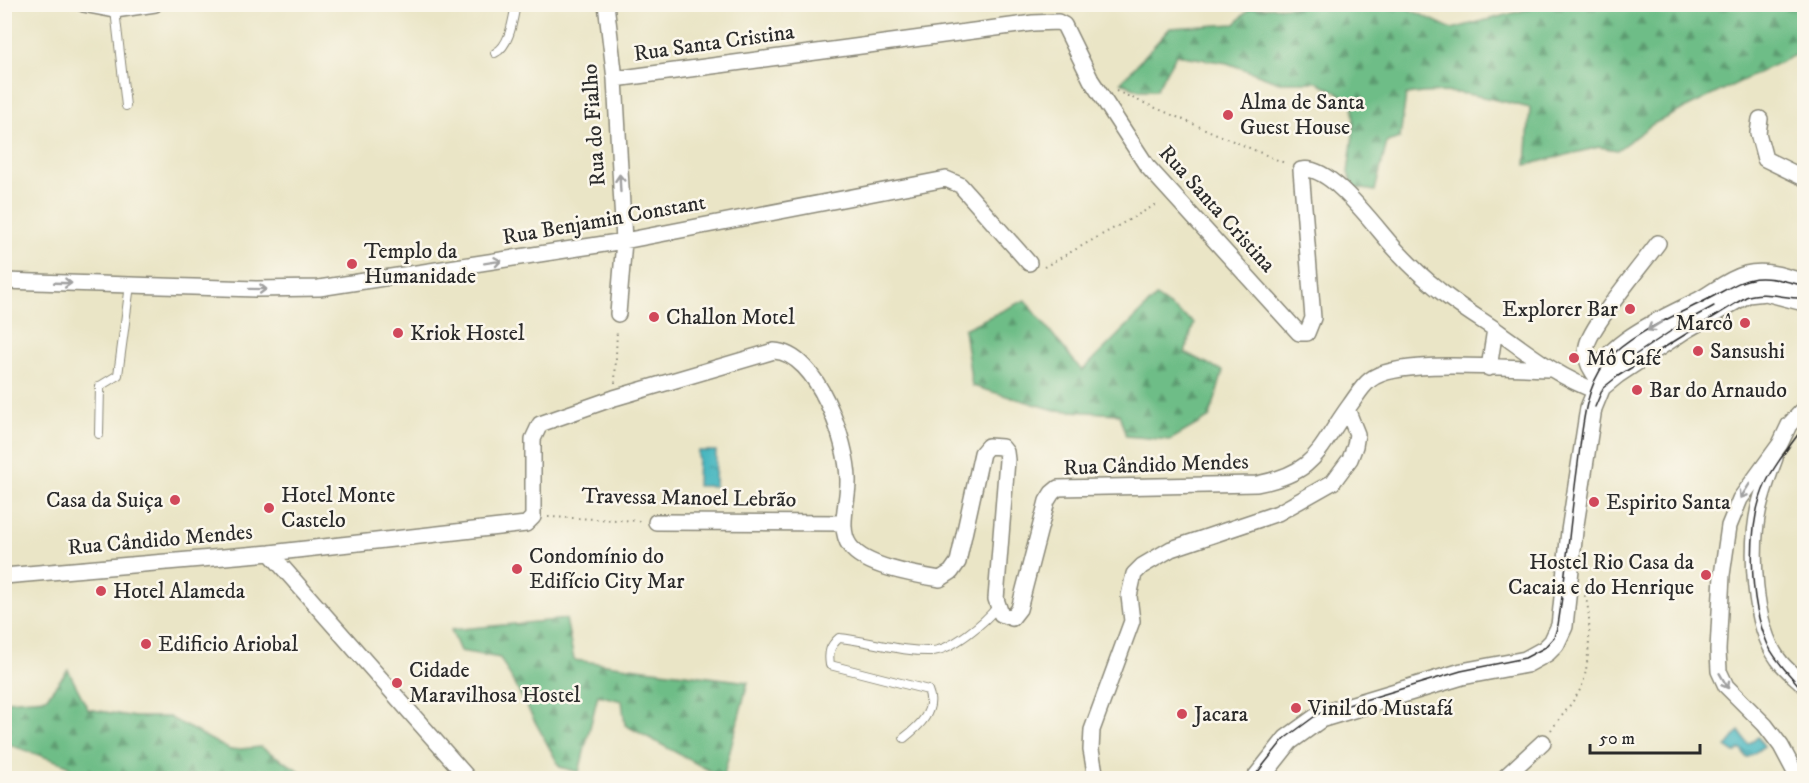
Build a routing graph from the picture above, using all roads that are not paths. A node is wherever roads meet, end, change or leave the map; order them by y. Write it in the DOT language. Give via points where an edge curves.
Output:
graph roads {
  1 [pos="83,4"];
  2 [pos="154,4"];
  3 [pos="516,4"];
  4 [pos="606,4"];
  5 [pos="115,10"];
  6 [pos="495,53"];
  7 [pos="615,79"];
  8 [pos="126,105"];
  9 [pos="1760,119"];
  10 [pos="1804,178"];
  11 [pos="624,241"];
  12 [pos="1658,243"];
  13 [pos="1029,263"];
  14 [pos="4,281"];
  15 [pos="130,285"];
  16 [pos="1804,285"];
  17 [pos="1804,300"];
  18 [pos="618,314"];
  19 [pos="1495,329"];
  20 [pos="1489,368"];
  21 [pos="1552,369"];
  22 [pos="1599,386"];
  23 [pos="1347,409"];
  24 [pos="1804,410"];
  25 [pos="99,434"];
  26 [pos="1779,444"];
  27 [pos="656,522"];
  28 [pos="844,523"];
  29 [pos="270,553"];
  30 [pos="4,576"];
  31 [pos="997,607"];
  32 [pos="1804,685"];
  33 [pos="904,738"];
  34 [pos="1543,742"];
  35 [pos="468,778"];
  36 [pos="1096,778"];
  37 [pos="1258,778"];
  38 [pos="1504,778"];
  39 [pos="1798,778"];
  1 -- 5 [label="street"];
  2 -- 5 [label="street"];
  3 -- 6 [label="lane" via="502,49"];
  4 -- 7 [label="street, Rua do Fialho"];
  5 -- 8 [label="lane"];
  11 -- 7 [label="street, Rua do Fialho, one-way"];
  7 -- 19 [label="street, Rua Santa Cristina" via="1058,22 1068,30 1091,80 1147,166 1296,330 1305,334 1313,318 1301,170 1315,170 1338,186 1440,291"];
  9 -- 10 [label="street" via="1758,133 1766,159"];
  11 -- 13 [label="street, Rua Benjamin Constant" via="946,179 960,185"];
  15 -- 11 [label="street, Rua Benjamin Constant, one-way" via="319,288"];
  11 -- 18 [label="street, Rua do Fialho"];
  12 -- 22 [label="street" via="1588,339 1588,362"];
  14 -- 15 [label="street, Rua Benjamin Constant, one-way"];
  15 -- 25 [label="lane" via="118,375 100,386 98,394"];
  16 -- 22 [label="street, one-way" via="1771,276 1738,280 1617,350 1604,364"];
  17 -- 22 [label="street" via="1766,290 1747,292 1684,328"];
  19 -- 20 [label="street"];
  19 -- 21 [label="street"];
  20 -- 21 [label="street, Rua Cândido Mendes"];
  20 -- 23 [label="street, Rua Cândido Mendes" via="1392,370 1371,379"];
  21 -- 22 [label="street" via="1576,384"];
  22 -- 37 [label="street" via="1591,408 1572,531 1562,626 1554,643 1526,662 1462,674 1320,717 1288,740"];
  23 -- 31 [label="street, Rua Cândido Mendes" via="1306,467 1285,479 1257,484 1058,488 1043,512 1016,615 1007,617"];
  23 -- 36 [label="street" via="1357,434 1355,446 1333,482 1278,513 1171,549 1134,574 1129,596 1132,621 1092,729"];
  24 -- 26 [label="street" via="1789,425"];
  26 -- 32 [label="street" via="1759,507 1756,582 1763,625 1772,648"];
  26 -- 39 [label="street, one-way" via="1740,499 1729,526 1722,574 1718,661 1726,686 1765,725"];
  27 -- 28 [label="street, Travessa Manoel Lebrão"];
  28 -- 29 [label="street, Rua Cândido Mendes" via="848,479 835,416 802,363 783,351 763,353 553,418 536,430 533,439 533,517 526,524"];
  28 -- 31 [label="street" via="845,539 867,559 905,573 940,579 958,562 982,453 988,446 1002,447 1007,460"];
  29 -- 30 [label="street, Rua Cândido Mendes"];
  29 -- 35 [label="street"];
  31 -- 33 [label="lane" via="958,640 935,651 839,638 832,644 828,653 830,665 928,690 929,708 924,722"];
  34 -- 38 [label="street"];
}
